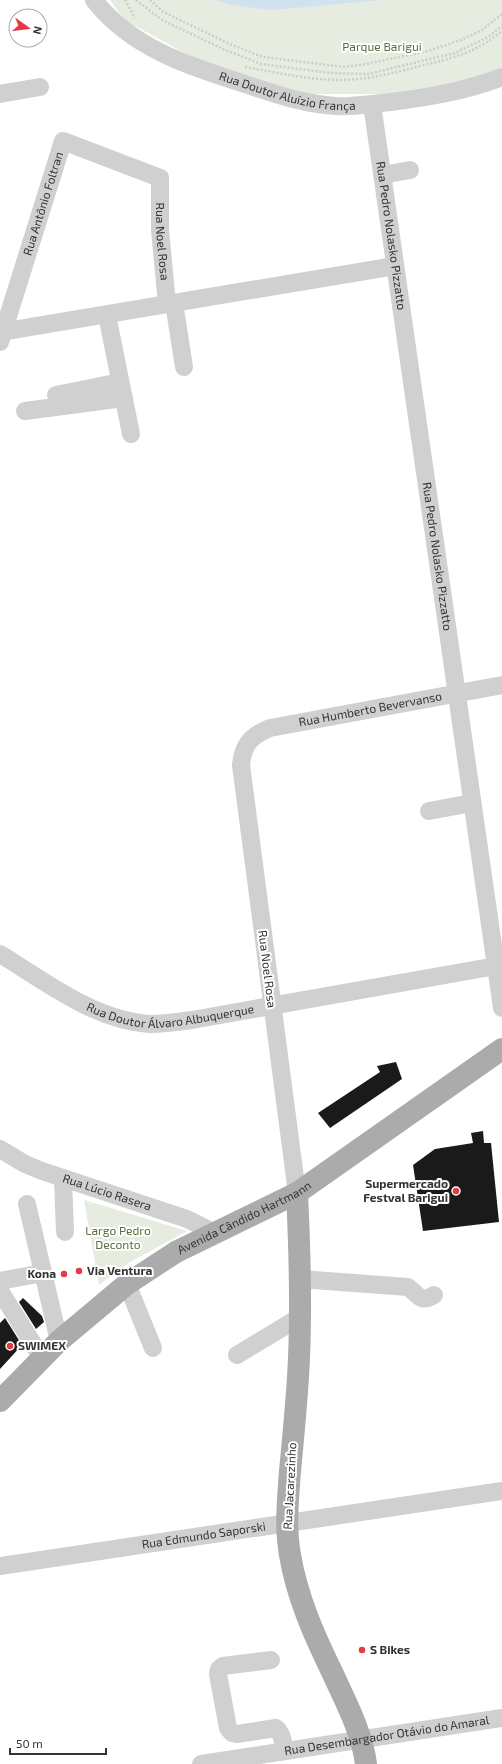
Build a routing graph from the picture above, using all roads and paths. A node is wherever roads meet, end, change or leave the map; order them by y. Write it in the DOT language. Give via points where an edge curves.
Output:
graph roads {
  1 [pos="94,0"];
  2 [pos="125,0"];
  3 [pos="136,0"];
  4 [pos="150,0"];
  5 [pos="502,14"];
  6 [pos="140,22"];
  7 [pos="502,26"];
  8 [pos="502,32"];
  9 [pos="243,66"];
  10 [pos="502,77"];
  11 [pos="40,88"];
  12 [pos="0,94"];
  13 [pos="372,104"];
  14 [pos="410,170"];
  15 [pos="382,175"];
  16 [pos="160,178"];
  17 [pos="395,266"];
  18 [pos="170,304"];
  19 [pos="107,315"];
  20 [pos="1,335"];
  21 [pos="184,367"];
  22 [pos="122,390"];
  23 [pos="56,395"];
  24 [pos="26,411"];
  25 [pos="131,434"];
  26 [pos="502,685"];
  27 [pos="457,693"];
  28 [pos="245,746"];
  29 [pos="472,803"];
  30 [pos="429,811"];
  31 [pos="0,954"];
  32 [pos="496,966"];
  33 [pos="272,1006"];
  34 [pos="502,1008"];
  35 [pos="502,1049"];
  36 [pos="0,1149"];
  37 [pos="63,1178"];
  38 [pos="297,1193"];
  39 [pos="27,1204"];
  40 [pos="65,1232"];
  41 [pos="215,1232"];
  42 [pos="43,1273"];
  43 [pos="300,1280"];
  44 [pos="0,1281"];
  45 [pos="127,1284"];
  46 [pos="0,1291"];
  47 [pos="434,1295"];
  48 [pos="300,1317"];
  49 [pos="58,1341"];
  50 [pos="153,1348"];
  51 [pos="237,1355"];
  52 [pos="42,1358"];
  53 [pos="0,1401"];
  54 [pos="502,1491"];
  55 [pos="287,1523"];
  56 [pos="0,1566"];
  57 [pos="271,1660"];
  58 [pos="502,1718"];
  59 [pos="232,1733"];
  60 [pos="361,1740"];
  61 [pos="284,1751"];
  62 [pos="235,1761"];
  63 [pos="201,1764"];
  64 [pos="366,1764"];
  1 -- 13 [label="street, Rua Doutor Aluízio França" via="118,25 138,40 177,61 300,101 337,106"];
  2 -- 6 [label="path"];
  3 -- 7 [label="path" via="162,20 261,64 331,73 368,74 455,52 488,37"];
  4 -- 5 [label="path" via="162,12 263,57 343,67 405,56 461,40 482,30"];
  8 -- 9 [label="path" via="463,55 394,73 356,79 322,79"];
  10 -- 13 [label="street, Rua Doutor Aluízio França" via="477,87 451,93"];
  11 -- 12 [label="street"];
  13 -- 15 [label="street, Rua Pedro Nolasko Pizzatto"];
  14 -- 15 [label="street"];
  15 -- 17 [label="street, Rua Pedro Nolasko Pizzatto"];
  16 -- 18 [label="street, Rua Noel Rosa" via="160,230"];
  16 -- 20 [label="street, Rua Antônio Foltran" via="63,141"];
  17 -- 18 [label="street"];
  17 -- 27 [label="street, Rua Pedro Nolasko Pizzatto"];
  18 -- 19 [label="street"];
  18 -- 21 [label="street, Rua Noel Rosa"];
  19 -- 20 [label="street"];
  19 -- 22 [label="street"];
  22 -- 23 [label="street"];
  22 -- 24 [label="street"];
  22 -- 25 [label="street"];
  26 -- 27 [label="street, Rua Humberto Bevervanso"];
  27 -- 28 [label="street, Rua Humberto Bevervanso" via="270,728 260,732"];
  27 -- 29 [label="street, Rua Pedro Nolasko Pizzatto"];
  28 -- 33 [label="street, Rua Noel Rosa" via="241,765"];
  29 -- 30 [label="street"];
  29 -- 32 [label="street, Rua Pedro Nolasko Pizzatto"];
  31 -- 33 [label="street, Rua Doutor Álvaro Albuquerque" via="78,1002 130,1021 150,1024 173,1022"];
  32 -- 33 [label="street, Rua Doutor Álvaro Albuquerque"];
  32 -- 34 [label="street, Rua Pedro Nolasko Pizzatto"];
  33 -- 38 [label="street, Rua Noel Rosa"];
  35 -- 38 [label="main road, Avenida Cândido Hartmann"];
  36 -- 37 [label="street, Rua Lúcio Rasera" via="24,1164"];
  37 -- 40 [label="street"];
  37 -- 41 [label="street, Rua Lúcio Rasera" via="187,1219"];
  38 -- 41 [label="main road, Avenida Cândido Hartmann"];
  38 -- 43 [label="main road, Rua Jacarezinho"];
  39 -- 42 [label="street"];
  41 -- 45 [label="main road, Avenida Cândido Hartmann" via="176,1252"];
  42 -- 44 [label="street"];
  42 -- 49 [label="street"];
  43 -- 47 [label="street" via="408,1287 420,1298 428,1299"];
  43 -- 48 [label="main road, Rua Jacarezinho"];
  45 -- 49 [label="main road, Avenida Cândido Hartmann"];
  45 -- 50 [label="street"];
  46 -- 52 [label="street"];
  48 -- 51 [label="street"];
  48 -- 55 [label="main road, Rua Jacarezinho"];
  49 -- 52 [label="main road, Avenida Cândido Hartmann"];
  52 -- 53 [label="main road, Avenida Cândido Hartmann"];
  54 -- 55 [label="street, Rua Edmundo Saporski"];
  55 -- 56 [label="street, Rua Edmundo Saporski"];
  55 -- 60 [label="main road, Rua Jacarezinho" via="290,1555 303,1605"];
  57 -- 59 [label="street" via="223,1666 219,1669 228,1728"];
  58 -- 60 [label="street, Rua Desembargador Otávio do Amaral"];
  59 -- 61 [label="street" via="276,1728 280,1731"];
  59 -- 62 [label="street"];
  60 -- 61 [label="street, Rua Desembargador Otávio do Amaral"];
  60 -- 64 [label="main road, Rua Jacarezinho"];
  61 -- 62 [label="street, Rua Desembargador Otávio do Amaral"];
  62 -- 63 [label="street, Rua Desembargador Otávio do Amaral"];
}
